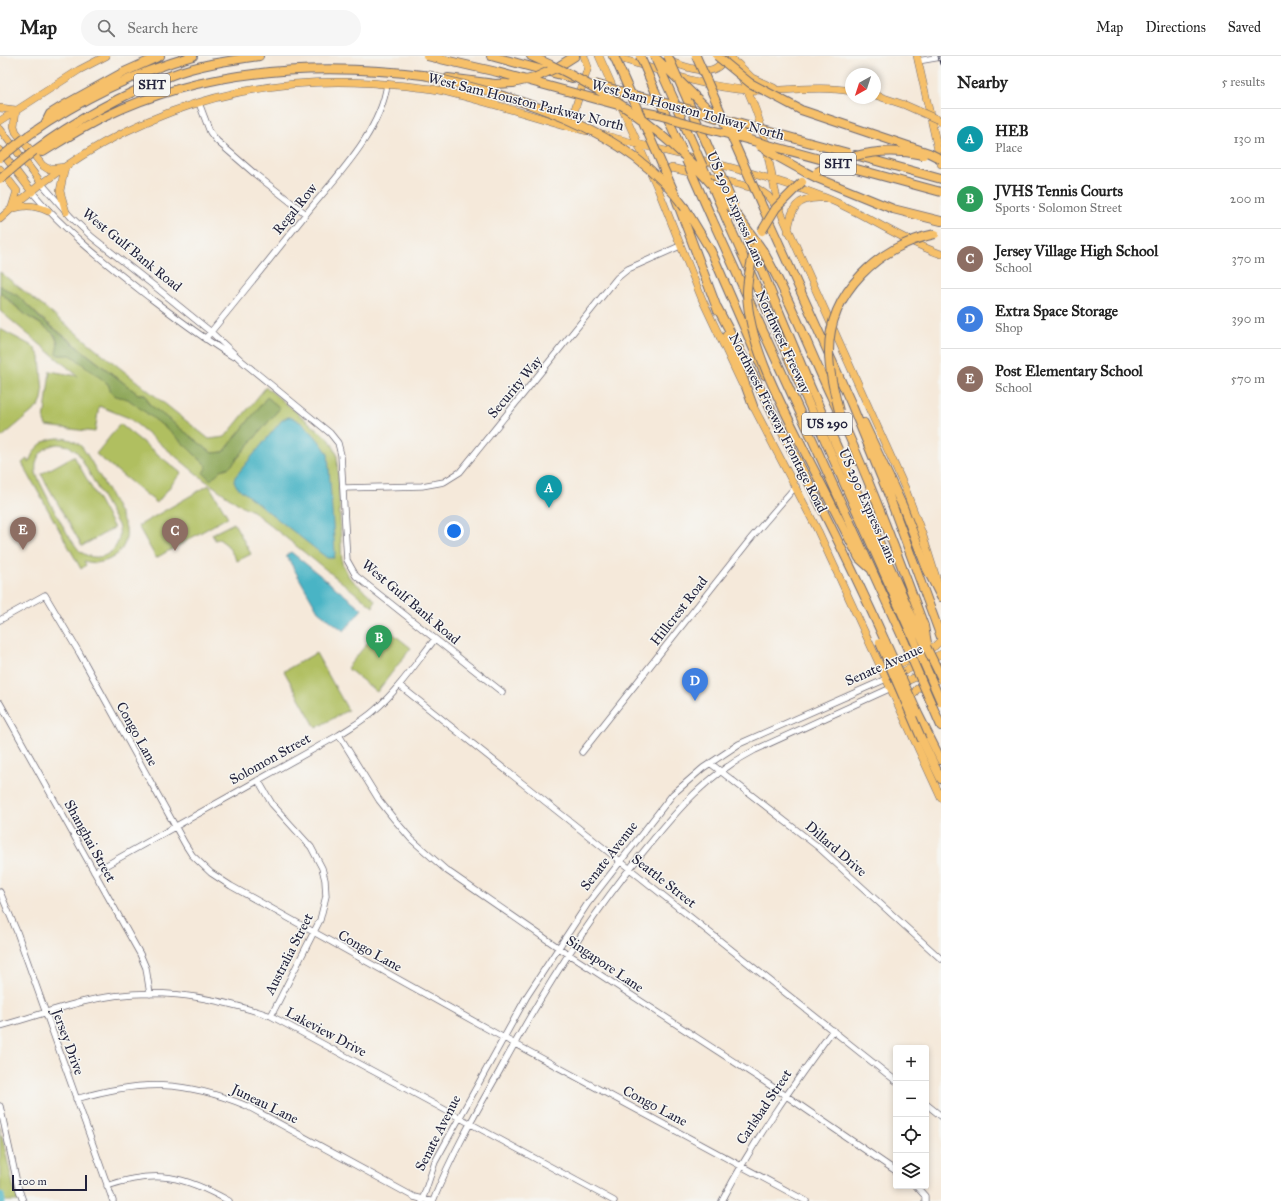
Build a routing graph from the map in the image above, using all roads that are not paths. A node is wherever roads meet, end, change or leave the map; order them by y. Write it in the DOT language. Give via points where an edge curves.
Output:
graph roads {
  1 [pos="106,56"];
  2 [pos="160,56"];
  3 [pos="193,56"];
  4 [pos="259,56"];
  5 [pos="427,56"];
  6 [pos="491,56"];
  7 [pos="531,56"];
  8 [pos="575,56"];
  9 [pos="584,56"];
  10 [pos="599,56"];
  11 [pos="613,56"];
  12 [pos="640,56"];
  13 [pos="648,56"];
  14 [pos="654,56"];
  15 [pos="668,56"];
  16 [pos="696,56"];
  17 [pos="717,56"];
  18 [pos="724,56"];
  19 [pos="732,57"];
  20 [pos="941,57"];
  21 [pos="918,59"];
  22 [pos="424,75"];
  23 [pos="387,84"];
  24 [pos="747,90"];
  25 [pos="782,90"];
  26 [pos="845,90"];
  27 [pos="881,97"];
  28 [pos="199,102"];
  29 [pos="0,108"];
  30 [pos="16,110"];
  31 [pos="0,121"];
  32 [pos="941,121"];
  33 [pos="554,122"];
  34 [pos="45,125"];
  35 [pos="0,129"];
  36 [pos="639,145"];
  37 [pos="0,150"];
  38 [pos="34,151"];
  39 [pos="0,158"];
  40 [pos="941,159"];
  41 [pos="941,164"];
  42 [pos="65,167"];
  43 [pos="0,168"];
  44 [pos="0,179"];
  45 [pos="771,179"];
  46 [pos="941,179"];
  47 [pos="42,184"];
  48 [pos="658,189"];
  49 [pos="32,192"];
  50 [pos="941,192"];
  51 [pos="827,198"];
  52 [pos="11,209"];
  53 [pos="48,211"];
  54 [pos="66,212"];
  55 [pos="306,214"];
  56 [pos="782,215"];
  57 [pos="0,219"];
  58 [pos="941,221"];
  59 [pos="788,231"];
  60 [pos="941,234"];
  61 [pos="680,246"];
  62 [pos="941,254"];
  63 [pos="717,307"];
  64 [pos="211,332"];
  65 [pos="205,339"];
  66 [pos="243,362"];
  67 [pos="774,385"];
  68 [pos="851,403"];
  69 [pos="753,406"];
  70 [pos="839,411"];
  71 [pos="796,486"];
  72 [pos="344,488"];
  73 [pos="873,571"];
  74 [pos="941,594"];
  75 [pos="941,597"];
  76 [pos="0,620"];
  77 [pos="917,628"];
  78 [pos="434,639"];
  79 [pos="941,639"];
  80 [pos="883,642"];
  81 [pos="874,652"];
  82 [pos="941,654"];
  83 [pos="941,666"];
  84 [pos="941,677"];
  85 [pos="886,679"];
  86 [pos="399,685"];
  87 [pos="890,688"];
  88 [pos="502,692"];
  89 [pos="941,702"];
  90 [pos="0,703"];
  91 [pos="906,724"];
  92 [pos="941,726"];
  93 [pos="339,735"];
  94 [pos="582,752"];
  95 [pos="941,760"];
  96 [pos="710,763"];
  97 [pos="721,771"];
  98 [pos="941,779"];
  99 [pos="258,780"];
  100 [pos="941,798"];
  101 [pos="176,825"];
  102 [pos="620,861"];
  103 [pos="630,869"];
  104 [pos="94,872"];
  105 [pos="0,892"];
  106 [pos="313,934"];
  107 [pos="559,948"];
  108 [pos="567,954"];
  109 [pos="941,959"];
  110 [pos="150,994"];
  111 [pos="45,1014"];
  112 [pos="271,1016"];
  113 [pos="0,1026"];
  114 [pos="833,1030"];
  115 [pos="504,1038"];
  116 [pos="514,1044"];
  117 [pos="893,1079"];
  118 [pos="785,1095"];
  119 [pos="76,1100"];
  120 [pos="0,1106"];
  121 [pos="929,1106"];
  122 [pos="941,1116"];
  123 [pos="460,1118"];
  124 [pos="470,1124"];
  125 [pos="741,1166"];
  126 [pos="893,1169"];
  127 [pos="107,1186"];
  128 [pos="919,1189"];
  129 [pos="422,1200"];
  130 [pos="23,1201"];
  131 [pos="113,1201"];
  132 [pos="229,1201"];
  133 [pos="430,1201"];
  134 [pos="433,1201"];
  135 [pos="614,1201"];
  136 [pos="722,1201"];
  137 [pos="806,1201"];
  138 [pos="925,1201"];
  1 -- 30 [label="main road"];
  2 -- 34 [label="highway" via="122,73 66,104 50,114"];
  3 -- 34 [label="highway, SHT" via="120,83 78,104"];
  4 -- 38 [label="highway, SHT" via="173,75 86,117"];
  5 -- 50 [label="highway, West Sam Houston Tollway North / SHT, bridge" via="504,74"];
  6 -- 46 [label="highway, West Sam Houston Tollway North / SHT, bridge"];
  7 -- 70 [label="highway, bridge" via="569,73 621,103 675,146 736,211 777,275"];
  8 -- 22 [label="highway, bridge" via="534,78 513,83 495,84"];
  9 -- 33 [label="main road" via="588,67 575,109 568,116"];
  10 -- 36 [label="main road, Northwest Freeway Frontage Road"];
  11 -- 24 [label="main road" via="698,82"];
  11 -- 63 [label="highway, bridge" via="663,166"];
  12 -- 73 [label="highway, Northwest Freeway / US 290, bridge"];
  13 -- 18 [label="main road" via="711,71 719,67"];
  14 -- 58 [label="highway, bridge" via="704,105 782,160 833,186 864,198 893,209"];
  14 -- 77 [label="highway, US 290 Express Lane, bridge" via="726,218"];
  15 -- 77 [label="highway, Northwest Freeway / US 290, bridge"];
  16 -- 68 [label="highway, bridge"];
  17 -- 40 [label="highway, bridge" via="750,83 801,110 894,140"];
  19 -- 24 [label="main road"];
  19 -- 25 [label="main road" via="752,78 764,85"];
  20 -- 21 [label="street"];
  21 -- 41 [label="main road"];
  22 -- 38 [label="highway" via="367,69 332,69 262,72 219,79 135,104 104,117 43,152"];
  22 -- 67 [label="highway, bridge" via="546,110 584,127 640,162 681,202 696,224 711,251 763,373"];
  23 -- 28 [label="main road, West Sam Houston Parkway North" via="330,81 298,83 240,92"];
  23 -- 33 [label="main road, West Sam Houston Parkway North" via="436,90"];
  23 -- 55 [label="street, Regal Row" via="379,111 361,144"];
  24 -- 25 [label="main road"];
  24 -- 45 [label="main road" via="762,130"];
  25 -- 26 [label="main road"];
  27 -- 32 [label="main road, bridge"];
  28 -- 42 [label="main road, West Sam Houston Parkway North" via="131,129"];
  28 -- 55 [label="street" via="210,132 217,141"];
  29 -- 30 [label="main road"];
  30 -- 31 [label="main road"];
  30 -- 42 [label="main road" via="16,132 42,165 48,169"];
  33 -- 36 [label="main road, West Sam Houston Parkway North"];
  34 -- 39 [label="highway, SHT, bridge"];
  35 -- 47 [label="main road, West Gulf Bank Road"];
  36 -- 45 [label="main road, West Sam Houston Parkway North"];
  36 -- 48 [label="main road, Northwest Freeway Frontage Road"];
  37 -- 49 [label="main road, West Gulf Bank Road"];
  38 -- 44 [label="highway, SHT, bridge"];
  40 -- 67 [label="highway, bridge" via="897,151 851,157 810,176 776,208 755,248 748,274 747,293 754,337"];
  42 -- 47 [label="main road, West Sam Houston Parkway North"];
  42 -- 54 [label="main road" via="60,191"];
  43 -- 52 [label="main road" via="16,191"];
  45 -- 51 [label="main road, West Sam Houston Parkway North"];
  45 -- 56 [label="main road"];
  47 -- 49 [label="main road, West Sam Houston Parkway North"];
  47 -- 54 [label="street, West Gulf Bank Road"];
  48 -- 56 [label="main road" via="660,176 672,168 758,189 768,196"];
  48 -- 61 [label="main road, Northwest Freeway Frontage Road"];
  49 -- 52 [label="main road, West Sam Houston Parkway North"];
  49 -- 53 [label="street, West Gulf Bank Road"];
  51 -- 59 [label="main road" via="807,198 796,206 790,215"];
  51 -- 62 [label="main road, West Sam Houston Parkway North" via="923,248"];
  52 -- 53 [label="main road" via="24,205"];
  52 -- 57 [label="main road, West Sam Houston Parkway North"];
  53 -- 65 [label="street, West Gulf Bank Road" via="92,253"];
  54 -- 64 [label="street, West Gulf Bank Road" via="97,242"];
  55 -- 64 [label="street, Regal Row"];
  56 -- 59 [label="main road"];
  59 -- 74 [label="main road" via="904,488 923,536"];
  60 -- 70 [label="highway, bridge" via="920,237 888,251 872,263 846,294 837,312 829,350 830,372"];
  61 -- 69 [label="main road, Northwest Freeway Frontage Road" via="725,350"];
  61 -- 72 [label="street, Security Way" via="628,269 618,278 460,472 444,482 422,486"];
  63 -- 69 [label="highway"];
  63 -- 80 [label="highway" via="834,532"];
  64 -- 65 [label="street, Regal Row"];
  64 -- 66 [label="street, West Gulf Bank Road"];
  65 -- 66 [label="street, West Gulf Bank Road"];
  66 -- 72 [label="street, West Gulf Bank Road" via="330,433 338,443"];
  67 -- 73 [label="highway, bridge" via="858,558"];
  68 -- 75 [label="highway" via="866,426"];
  68 -- 79 [label="highway"];
  69 -- 71 [label="main road, Northwest Freeway Frontage Road"];
  70 -- 77 [label="highway" via="888,528"];
  71 -- 81 [label="main road, Northwest Freeway Frontage Road"];
  71 -- 94 [label="street, Hillcrest Road"];
  72 -- 78 [label="street, West Gulf Bank Road" via="347,560 352,570 356,576"];
  73 -- 92 [label="highway, Northwest Freeway / US 290, bridge"];
  76 -- 101 [label="street, Congo Lane" via="45,595"];
  77 -- 84 [label="highway, bridge"];
  77 -- 89 [label="highway, US 290 Express Lane, bridge"];
  78 -- 86 [label="street, Solomon Street"];
  78 -- 88 [label="street, West Gulf Bank Road"];
  79 -- 81 [label="main road" via="935,646 898,665 888,662"];
  80 -- 95 [label="highway, bridge"];
  80 -- 98 [label="highway, bridge" via="922,740"];
  81 -- 85 [label="main road, Northwest Freeway Frontage Road"];
  82 -- 85 [label="main road, Senate Avenue"];
  83 -- 87 [label="main road, Senate Avenue"];
  84 -- 91 [label="main road" via="917,689 908,700"];
  85 -- 87 [label="main road, Northwest Freeway Frontage Road"];
  85 -- 96 [label="street, Senate Avenue" via="758,734"];
  86 -- 93 [label="street, Solomon Street" via="376,710"];
  86 -- 102 [label="street, Seattle Street"];
  87 -- 91 [label="main road, Northwest Freeway Frontage Road"];
  87 -- 97 [label="street, Senate Avenue" via="755,750"];
  90 -- 104 [label="street, Shanghai Street"];
  91 -- 100 [label="main road, Northwest Freeway Frontage Road"];
  93 -- 99 [label="street, Solomon Street"];
  93 -- 107 [label="street, Singapore Lane" via="379,800 416,844 446,870"];
  96 -- 97 [label="street, Dillard Drive"];
  96 -- 102 [label="street, Senate Avenue" via="673,794"];
  97 -- 103 [label="street, Senate Avenue" via="683,803"];
  97 -- 109 [label="street, Dillard Drive" via="817,846"];
  99 -- 101 [label="street, Solomon Street"];
  99 -- 106 [label="street, Australia Street" via="272,804 311,847 322,868 326,896 320,920"];
  101 -- 104 [label="street, Solomon Street"];
  101 -- 106 [label="street, Congo Lane" via="192,855 211,873"];
  102 -- 103 [label="street, Seattle Street"];
  102 -- 107 [label="street, Senate Avenue"];
  103 -- 108 [label="street, Senate Avenue" via="597,910"];
  103 -- 114 [label="street, Seattle Street"];
  104 -- 110 [label="street, Shanghai Street" via="146,968"];
  105 -- 111 [label="street, Jersey Drive"];
  106 -- 112 [label="street, Australia Street"];
  106 -- 115 [label="street, Congo Lane"];
  107 -- 108 [label="street, Singapore Lane"];
  107 -- 115 [label="street, Senate Avenue" via="527,996"];
  108 -- 116 [label="street, Senate Avenue"];
  108 -- 118 [label="street, Singapore Lane"];
  110 -- 111 [label="street, Lakeview Drive" via="108,997 66,1006"];
  110 -- 112 [label="street, Lakeview Drive" via="204,997"];
  111 -- 113 [label="street, Lakeview Drive"];
  111 -- 119 [label="street, Jersey Drive"];
  112 -- 123 [label="street, Lakeview Drive"];
  114 -- 117 [label="street, Seattle Street"];
  114 -- 118 [label="street, Carlsbad Street"];
  115 -- 116 [label="street, Congo Lane"];
  115 -- 123 [label="street, Senate Avenue"];
  116 -- 124 [label="street, Senate Avenue"];
  116 -- 125 [label="street, Congo Lane"];
  118 -- 125 [label="street, Carlsbad Street"];
  118 -- 126 [label="street, Singapore Lane"];
  119 -- 127 [label="street, Jersey Drive"];
  119 -- 129 [label="street, Juneau Lane" via="124,1088 155,1084 219,1094 247,1106"];
  120 -- 130 [label="street"];
  121 -- 122 [label="street"];
  123 -- 124 [label="street, Lakeview Drive"];
  123 -- 129 [label="street, Senate Avenue" via="435,1162"];
  124 -- 134 [label="street, Senate Avenue" via="446,1167"];
  124 -- 135 [label="street, Lakeview Drive"];
  125 -- 136 [label="street, Carlsbad Street"];
  125 -- 137 [label="street, Congo Lane"];
  127 -- 131 [label="street, Jersey Drive"];
  127 -- 132 [label="street" via="131,1178 169,1177 194,1182"];
  128 -- 138 [label="street" via="925,1196"];
  129 -- 133 [label="street, Juneau Lane"];
}
